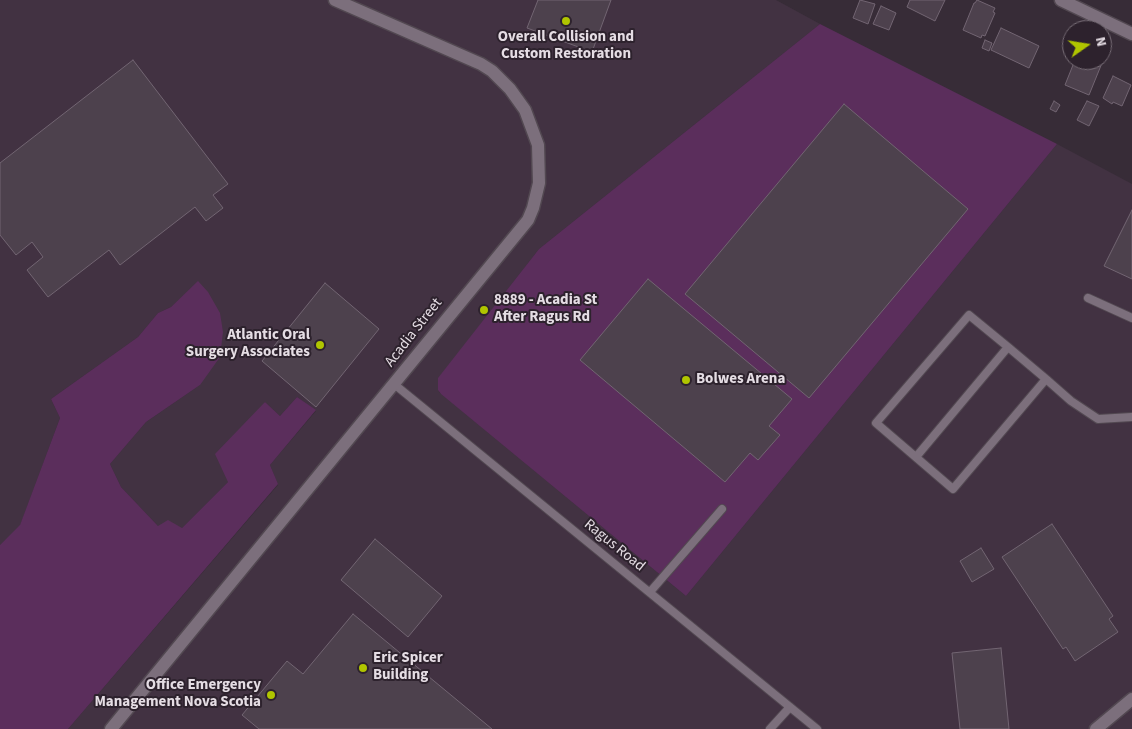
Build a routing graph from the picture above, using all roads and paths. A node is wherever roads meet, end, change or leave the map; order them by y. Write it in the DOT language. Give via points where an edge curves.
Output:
graph roads {
  1 [pos="335,0"];
  2 [pos="1061,0"];
  3 [pos="1132,34"];
  4 [pos="1088,298"];
  5 [pos="1132,318"];
  6 [pos="1008,347"];
  7 [pos="1046,379"];
  8 [pos="394,384"];
  9 [pos="1132,417"];
  10 [pos="916,458"];
  11 [pos="722,509"];
  12 [pos="650,592"];
  13 [pos="1132,699"];
  14 [pos="790,706"];
  15 [pos="112,729"];
  16 [pos="770,729"];
  17 [pos="817,729"];
  18 [pos="1096,729"];
  1 -- 8 [label="street, Acadia Street" via="461,54 492,71 525,110 538,145 539,183 528,220"];
  2 -- 3 [label="street"];
  4 -- 5 [label="lane"];
  6 -- 7 [label="lane"];
  6 -- 10 [label="lane"];
  6 -- 10 [label="lane" via="969,315 876,423"];
  7 -- 9 [label="lane" via="1098,419"];
  7 -- 10 [label="lane" via="953,489"];
  8 -- 12 [label="lane, Ragus Road"];
  8 -- 15 [label="street, Acadia Street"];
  11 -- 12 [label="lane"];
  12 -- 14 [label="lane, Ragus Road"];
  13 -- 18 [label="street"];
  14 -- 16 [label="lane"];
  14 -- 17 [label="lane, Ragus Road"];
}
